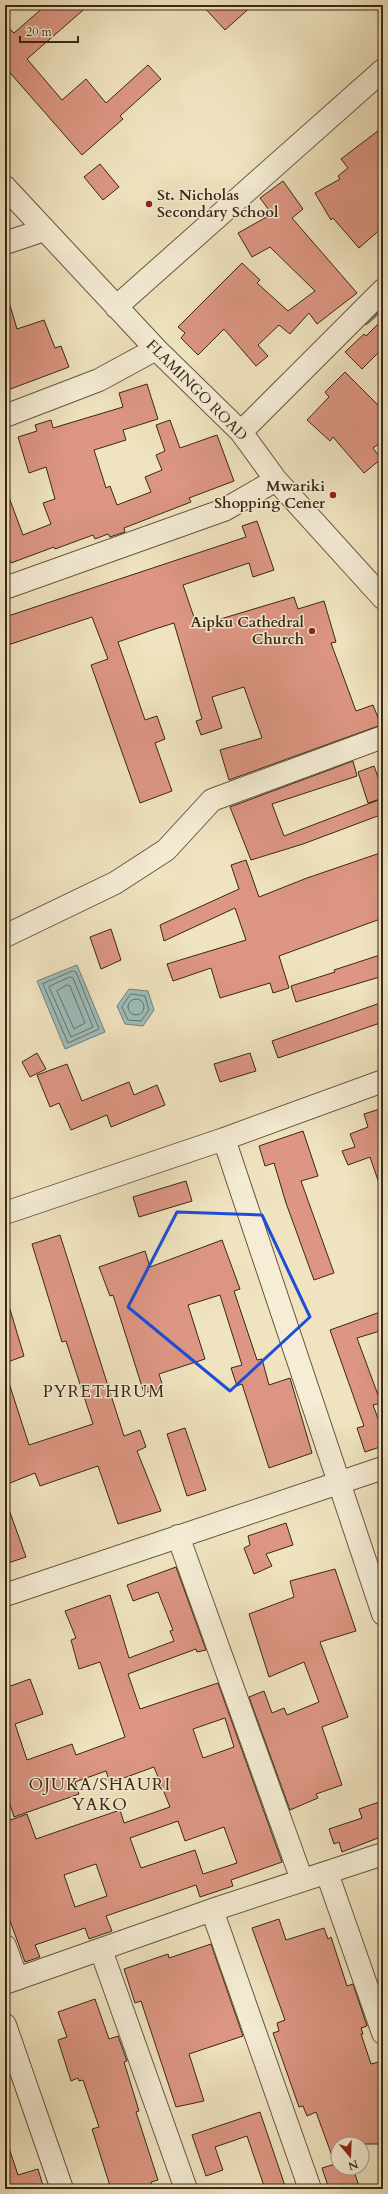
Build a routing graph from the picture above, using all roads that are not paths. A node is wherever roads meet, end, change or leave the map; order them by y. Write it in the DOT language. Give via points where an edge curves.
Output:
graph roads {
  1 [pos="383,70"];
  2 [pos="5,187"];
  3 [pos="44,230"];
  4 [pos="5,243"];
  5 [pos="383,290"];
  6 [pos="116,307"];
  7 [pos="156,349"];
  8 [pos="5,416"];
  9 [pos="241,432"];
  10 [pos="276,480"];
  11 [pos="5,588"];
  12 [pos="383,598"];
  13 [pos="383,737"];
  14 [pos="5,936"];
  15 [pos="383,1081"];
  16 [pos="224,1139"];
  17 [pos="5,1213"];
  18 [pos="383,1468"];
  19 [pos="338,1484"];
  20 [pos="178,1536"];
  21 [pos="5,1595"];
  22 [pos="383,1614"];
  23 [pos="383,1854"];
  24 [pos="327,1873"];
  25 [pos="302,1880"];
  26 [pos="212,1910"];
  27 [pos="5,1946"];
  28 [pos="101,1950"];
  29 [pos="11,1981"];
  30 [pos="5,2024"];
  31 [pos="383,2033"];
  32 [pos="62,2189"];
  33 [pos="186,2189"];
  34 [pos="310,2189"];
  1 -- 6 [label="street"];
  2 -- 3 [label="street, FLAMINGO ROAD"];
  3 -- 4 [label="street"];
  3 -- 6 [label="street, FLAMINGO ROAD"];
  5 -- 9 [label="street"];
  6 -- 7 [label="street, FLAMINGO ROAD"];
  7 -- 8 [label="street" via="110,375"];
  7 -- 9 [label="street, FLAMINGO ROAD"];
  9 -- 10 [label="street, FLAMINGO ROAD"];
  10 -- 11 [label="street" via="224,510"];
  10 -- 12 [label="street, FLAMINGO ROAD"];
  13 -- 14 [label="street" via="212,800 166,850 114,883"];
  15 -- 16 [label="street"];
  16 -- 17 [label="street"];
  16 -- 19 [label="street"];
  18 -- 19 [label="street"];
  19 -- 20 [label="street"];
  19 -- 22 [label="street"];
  20 -- 21 [label="street"];
  20 -- 25 [label="street"];
  23 -- 24 [label="street"];
  24 -- 25 [label="street"];
  24 -- 31 [label="street"];
  25 -- 26 [label="street"];
  26 -- 28 [label="street"];
  26 -- 34 [label="street"];
  27 -- 29 [label="street"];
  28 -- 29 [label="street"];
  28 -- 33 [label="street"];
  30 -- 32 [label="street"];
}
